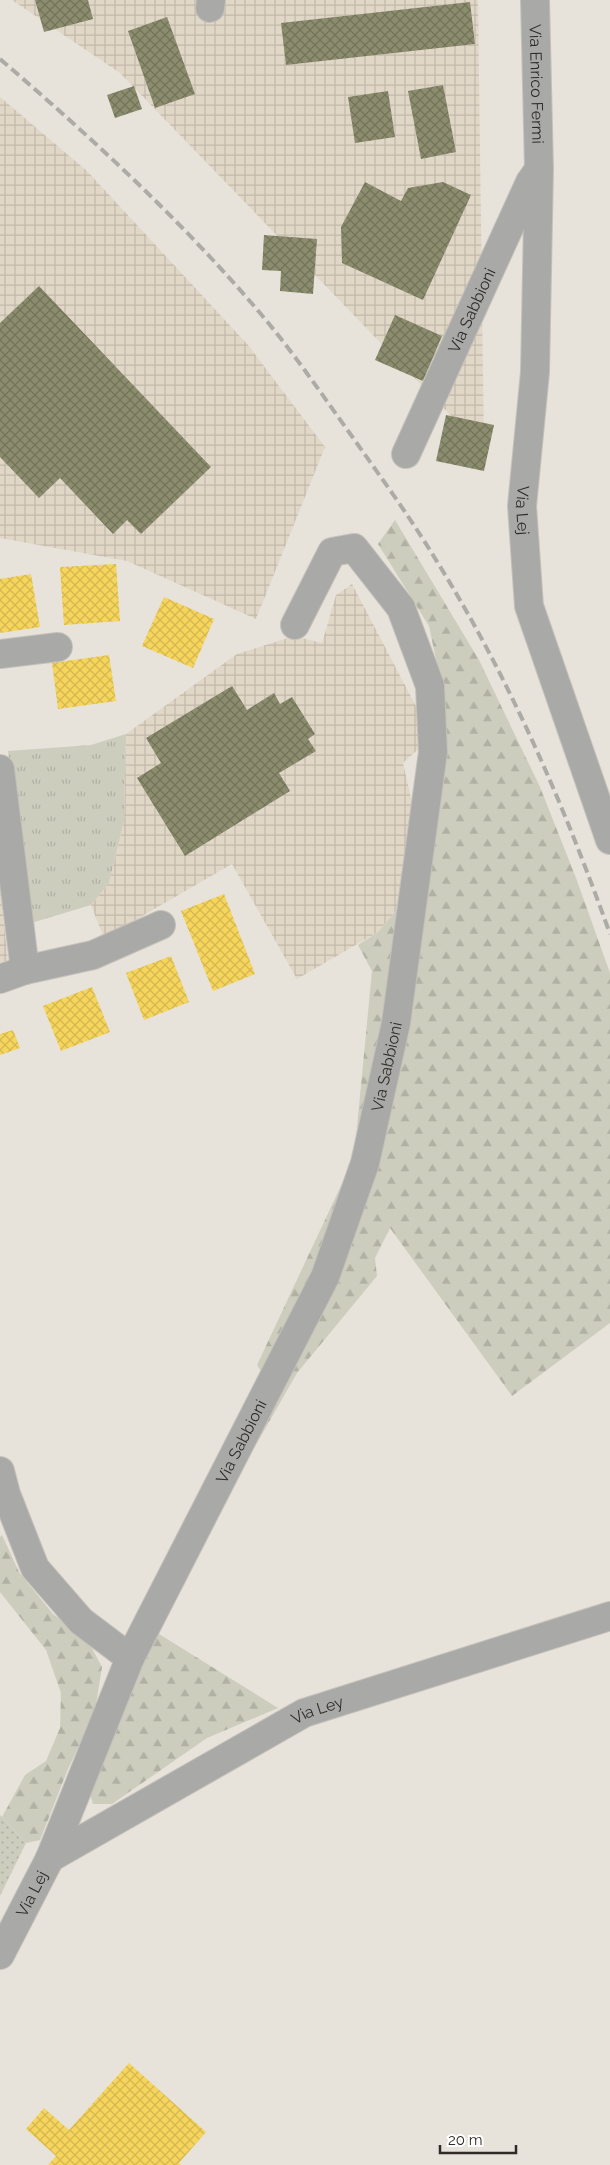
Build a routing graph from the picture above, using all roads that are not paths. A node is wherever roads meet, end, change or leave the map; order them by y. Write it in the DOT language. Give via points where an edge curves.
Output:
graph roads {
  1 [pos="535,0"];
  2 [pos="539,168"];
  3 [pos="406,454"];
  4 [pos="296,625"];
  5 [pos="58,647"];
  6 [pos="0,654"];
  7 [pos="0,769"];
  8 [pos="610,840"];
  9 [pos="161,925"];
  10 [pos="25,970"];
  11 [pos="0,980"];
  12 [pos="0,1471"];
  13 [pos="610,1616"];
  14 [pos="130,1658"];
  15 [pos="50,1858"];
  16 [pos="0,1955"];
  1 -- 2 [label="street, Via Enrico Fermi"];
  2 -- 3 [label="street, Via Sabbioni"];
  2 -- 8 [label="street, Via Lej" via="536,372 522,506 529,606"];
  4 -- 14 [label="street, Via Sabbioni" via="332,552 354,548 401,608 430,686 433,752 396,1023 365,1163 325,1277"];
  5 -- 6 [label="street"];
  7 -- 10 [label="street"];
  9 -- 10 [label="street" via="93,955"];
  10 -- 11 [label="street"];
  12 -- 14 [label="street" via="35,1568 81,1621"];
  13 -- 15 [label="street, Via Ley" via="304,1712"];
  14 -- 15 [label="street, Via Lej"];
  15 -- 16 [label="street, Via Lej"];
}
